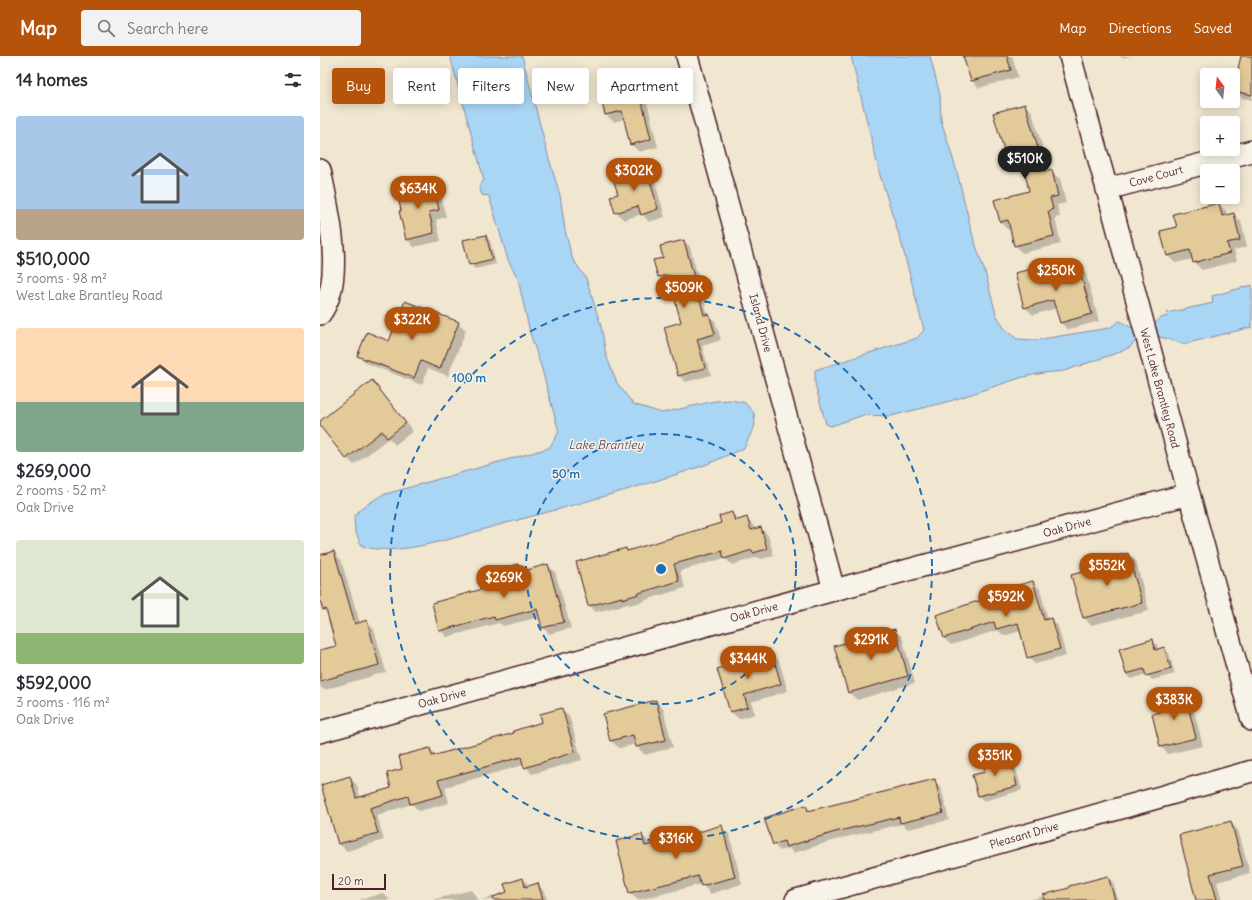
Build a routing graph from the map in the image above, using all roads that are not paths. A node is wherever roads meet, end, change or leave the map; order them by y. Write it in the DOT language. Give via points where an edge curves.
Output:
graph roads {
  1 [pos="687,56"];
  2 [pos="1070,56"];
  3 [pos="1252,151"];
  4 [pos="320,170"];
  5 [pos="1107,189"];
  6 [pos="320,314"];
  7 [pos="1189,494"];
  8 [pos="834,590"];
  9 [pos="1252,720"];
  10 [pos="320,732"];
  11 [pos="1252,771"];
  12 [pos="796,900"];
  1 -- 8 [label="street, Island Drive"];
  2 -- 5 [label="street, West Lake Brantley Road"];
  3 -- 5 [label="street, Cove Court"];
  4 -- 6 [label="street" via="334,247 333,282"];
  5 -- 7 [label="street, West Lake Brantley Road"];
  7 -- 8 [label="street, Oak Drive"];
  7 -- 9 [label="street, West Lake Brantley Road"];
  8 -- 10 [label="street, Oak Drive"];
  11 -- 12 [label="street, Pleasant Drive"];
}
